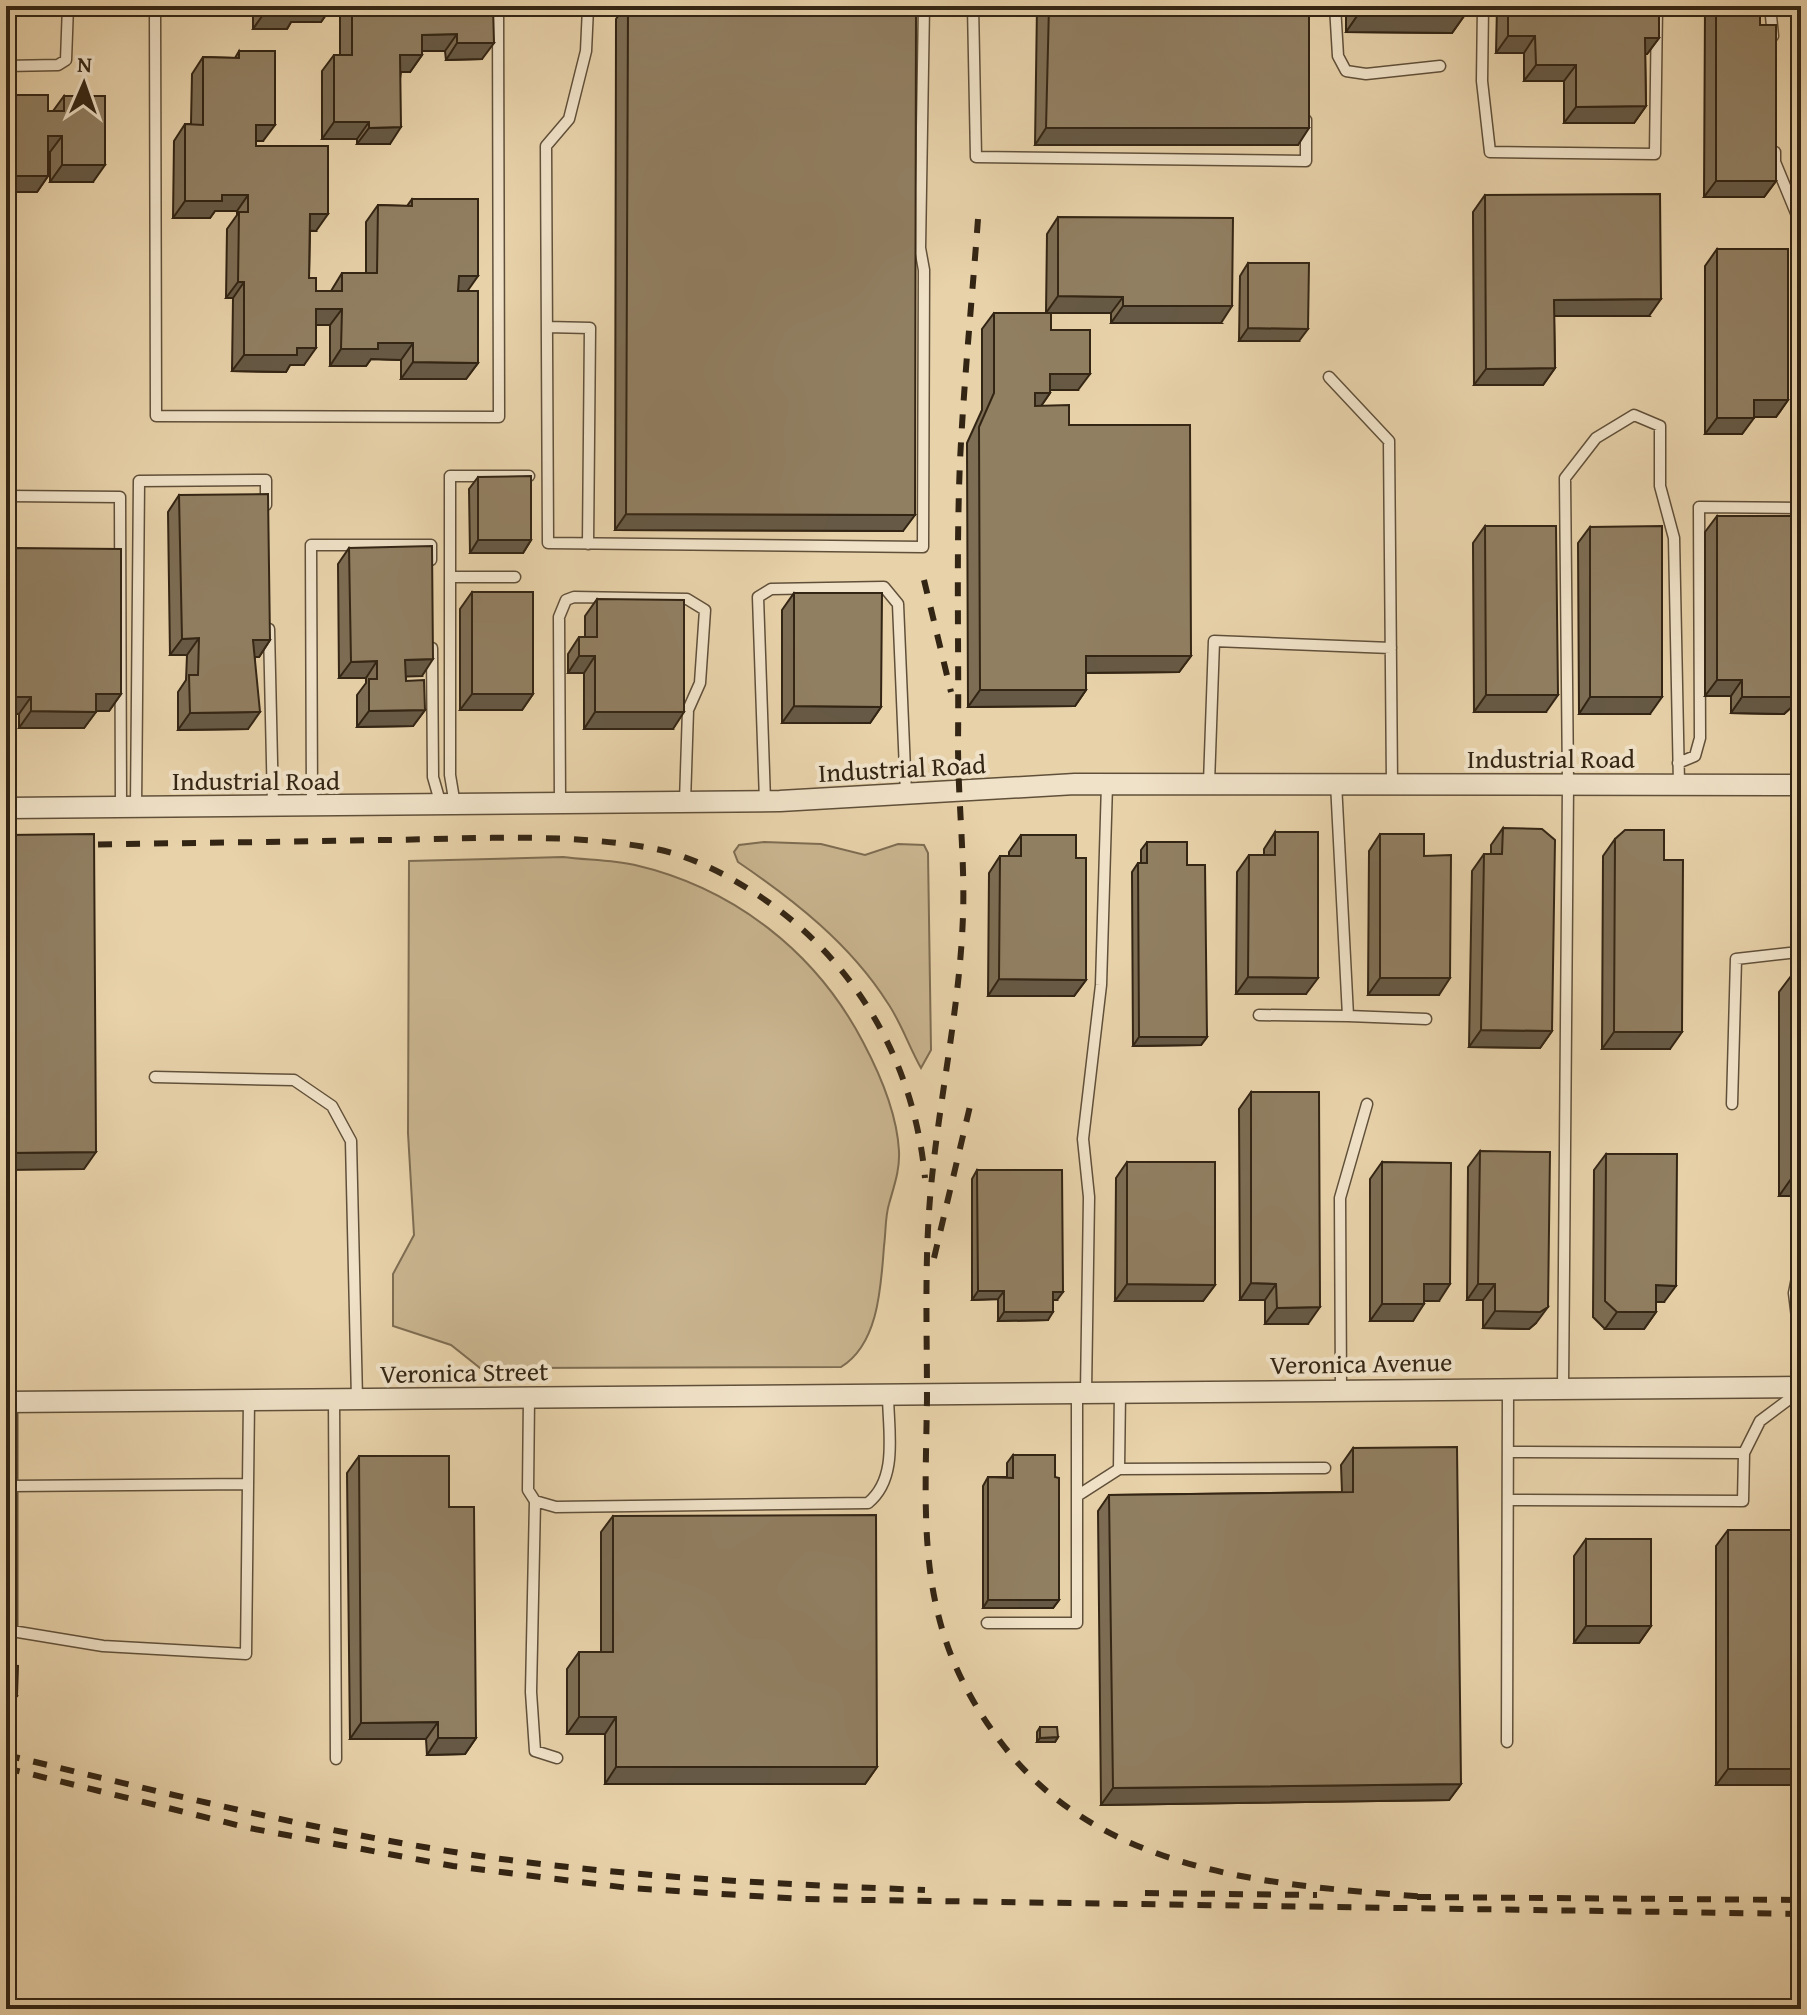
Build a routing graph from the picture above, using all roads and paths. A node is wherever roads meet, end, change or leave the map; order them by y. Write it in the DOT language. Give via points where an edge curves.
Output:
graph roads {
  1 [pos="68,6"];
  2 [pos="155,6"];
  3 [pos="498,6"];
  4 [pos="924,6"];
  5 [pos="973,6"];
  6 [pos="1335,6"];
  7 [pos="1483,6"];
  8 [pos="1657,6"];
  9 [pos="1770,6"];
  10 [pos="588,7"];
  11 [pos="621,7"];
  12 [pos="651,8"];
  13 [pos="1773,48"];
  14 [pos="6,66"];
  15 [pos="1440,66"];
  16 [pos="1306,114"];
  17 [pos="1775,134"];
  18 [pos="1801,225"];
  19 [pos="547,327"];
  20 [pos="1329,377"];
  21 [pos="529,476"];
  22 [pos="8,496"];
  23 [pos="1801,508"];
  24 [pos="266,511"];
  25 [pos="588,544"];
  26 [pos="431,576"];
  27 [pos="450,577"];
  28 [pos="515,577"];
  29 [pos="269,620"];
  30 [pos="432,638"];
  31 [pos="1391,648"];
  32 [pos="1678,774"];
  33 [pos="1209,783"];
  34 [pos="1336,783"];
  35 [pos="1107,784"];
  36 [pos="1392,784"];
  37 [pos="1568,784"];
  38 [pos="1801,785"];
  39 [pos="906,794"];
  40 [pos="765,801"];
  41 [pos="685,802"];
  42 [pos="560,803"];
  43 [pos="312,805"];
  44 [pos="448,805"];
  45 [pos="273,806"];
  46 [pos="129,807"];
  47 [pos="6,808"];
  48 [pos="1801,945"];
  49 [pos="1259,1015"];
  50 [pos="1348,1016"];
  51 [pos="1426,1019"];
  52 [pos="155,1077"];
  53 [pos="1367,1104"];
  54 [pos="1732,1104"];
  55 [pos="1801,1258"];
  56 [pos="1801,1351"];
  57 [pos="1563,1387"];
  58 [pos="1508,1388"];
  59 [pos="1801,1388"];
  60 [pos="1341,1389"];
  61 [pos="1120,1391"];
  62 [pos="1082,1392"];
  63 [pos="922,1393"];
  64 [pos="888,1394"];
  65 [pos="529,1397"];
  66 [pos="334,1399"];
  67 [pos="357,1399"];
  68 [pos="249,1400"];
  69 [pos="9,1402"];
  70 [pos="1508,1452"];
  71 [pos="1744,1453"];
  72 [pos="1325,1468"];
  73 [pos="1119,1469"];
  74 [pos="248,1484"];
  75 [pos="12,1486"];
  76 [pos="1077,1496"];
  77 [pos="1509,1500"];
  78 [pos="535,1501"];
  79 [pos="987,1623"];
  80 [pos="1507,1742"];
  81 [pos="557,1758"];
  82 [pos="336,1759"];
  1 -- 14 [label="lane" via="66,60 58,65"];
  2 -- 3 [label="lane" via="156,416 499,417"];
  4 -- 25 [label="lane" via="923,547"];
  5 -- 16 [label="lane" via="976,157 1306,161"];
  6 -- 15 [label="lane" via="1338,56 1346,71 1366,74"];
  7 -- 8 [label="lane" via="1482,81 1490,152 1640,154 1655,154"];
  9 -- 13 [label="lane"];
  10 -- 11 [label="lane"];
  10 -- 19 [label="lane" via="586,51 569,119 546,146"];
  11 -- 12 [label="lane"];
  17 -- 18 [label="lane" via="1775,162"];
  19 -- 25 [label="lane" via="548,543"];
  19 -- 25 [label="lane" via="590,328"];
  20 -- 31 [label="lane" via="1389,441"];
  21 -- 27 [label="lane" via="450,476"];
  22 -- 46 [label="lane" via="120,497"];
  23 -- 32 [label="lane" via="1699,507 1700,738 1695,756"];
  24 -- 46 [label="lane" via="266,480 139,481"];
  26 -- 43 [label="lane" via="431,545 311,545"];
  27 -- 28 [label="lane"];
  27 -- 44 [label="lane"];
  29 -- 45 [label="lane"];
  30 -- 44 [label="lane" via="433,777"];
  31 -- 33 [label="lane" via="1214,641"];
  31 -- 36 [label="lane"];
  32 -- 37 [label="street, Industrial Road"];
  32 -- 37 [label="lane" via="1674,538 1660,486 1660,426 1634,415 1596,438 1565,478"];
  32 -- 38 [label="street, Industrial Road"];
  33 -- 34 [label="street, Industrial Road"];
  33 -- 35 [label="street, Industrial Road"];
  34 -- 36 [label="street, Industrial Road"];
  34 -- 50 [label="lane"];
  35 -- 39 [label="street, Industrial Road"];
  35 -- 62 [label="lane" via="1101,985 1083,1139 1089,1197"];
  36 -- 37 [label="street, Industrial Road"];
  37 -- 57 [label="lane"];
  39 -- 40 [label="street, Industrial Road"];
  39 -- 40 [label="lane" via="898,604 884,587 771,589 758,597"];
  40 -- 41 [label="street, Industrial Road"];
  41 -- 42 [label="street, Industrial Road"];
  41 -- 42 [label="lane" via="688,710 700,683 705,610 687,599 574,597 566,600 559,617"];
  42 -- 44 [label="street, Industrial Road"];
  43 -- 44 [label="street, Industrial Road"];
  43 -- 45 [label="street, Industrial Road"];
  45 -- 46 [label="street, Industrial Road"];
  46 -- 47 [label="street, Industrial Road"];
  48 -- 54 [label="lane" via="1789,955 1736,959"];
  49 -- 50 [label="lane"];
  50 -- 51 [label="lane"];
  52 -- 67 [label="lane" via="294,1080 332,1106 351,1141"];
  53 -- 60 [label="lane" via="1340,1198"];
  55 -- 56 [label="lane" via="1794,1293"];
  57 -- 58 [label="street, Veronica Avenue"];
  57 -- 59 [label="street, Veronica Avenue"];
  58 -- 60 [label="street, Veronica Avenue"];
  58 -- 70 [label="lane"];
  59 -- 71 [label="lane" via="1760,1421"];
  60 -- 61 [label="street, Veronica Avenue"];
  61 -- 62 [label="street, Veronica Avenue"];
  61 -- 73 [label="lane"];
  62 -- 63 [label="street, Veronica Avenue"];
  62 -- 76 [label="lane"];
  63 -- 64 [label="street, Veronica Street"];
  64 -- 65 [label="street, Veronica Street"];
  64 -- 78 [label="lane" via="888,1471 882,1492 868,1503 556,1507"];
  65 -- 67 [label="street, Veronica Street"];
  65 -- 78 [label="lane" via="528,1490"];
  66 -- 67 [label="street, Veronica Street"];
  66 -- 68 [label="street, Veronica Street"];
  66 -- 82 [label="lane"];
  68 -- 69 [label="street, Veronica Street"];
  68 -- 74 [label="lane"];
  69 -- 75 [label="lane"];
  70 -- 71 [label="lane"];
  70 -- 77 [label="lane"];
  71 -- 77 [label="lane" via="1743,1501"];
  72 -- 73 [label="lane"];
  73 -- 76 [label="lane"];
  74 -- 75 [label="lane"];
  74 -- 75 [label="lane" via="246,1654 103,1646 12,1631"];
  76 -- 79 [label="lane" via="1077,1623"];
  77 -- 80 [label="lane"];
  78 -- 81 [label="lane" via="535,1751"];
}
